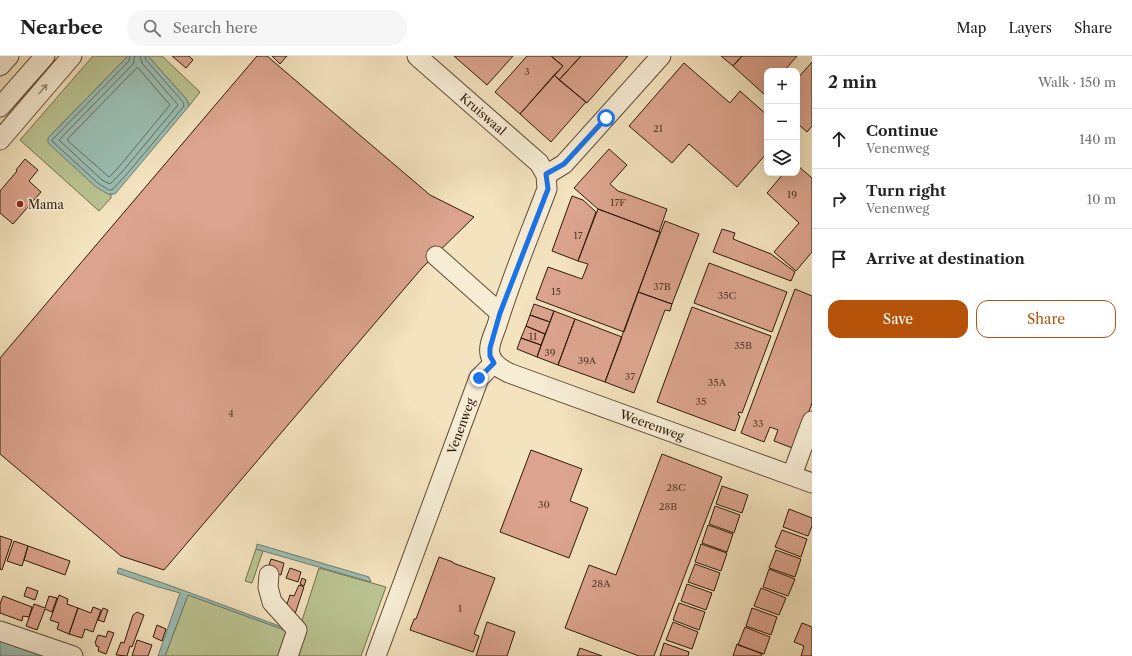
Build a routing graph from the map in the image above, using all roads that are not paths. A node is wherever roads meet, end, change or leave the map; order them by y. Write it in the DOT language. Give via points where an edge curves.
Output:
graph roads {
  1 [pos="9,56"];
  2 [pos="45,56"];
  3 [pos="72,56"];
  4 [pos="418,56"];
  5 [pos="660,56"];
  6 [pos="0,66"];
  7 [pos="3,104"];
  8 [pos="23,114"];
  9 [pos="0,140"];
  10 [pos="546,174"];
  11 [pos="436,256"];
  12 [pos="500,313"];
  13 [pos="494,363"];
  14 [pos="812,421"];
  15 [pos="792,475"];
  16 [pos="812,483"];
  17 [pos="269,575"];
  18 [pos="0,631"];
  19 [pos="73,656"];
  20 [pos="288,656"];
  21 [pos="376,656"];
  1 -- 6 [label="street"];
  2 -- 7 [label="street"];
  8 -- 3 [label="street, one-way"];
  4 -- 10 [label="street, Kruiswaal" via="539,163"];
  5 -- 10 [label="street" via="564,164"];
  7 -- 8 [label="street"];
  8 -- 9 [label="street"];
  10 -- 12 [label="street" via="548,189"];
  11 -- 12 [label="street"];
  12 -- 13 [label="street" via="490,348 490,356"];
  13 -- 15 [label="street, Weerenweg" via="509,373"];
  13 -- 21 [label="street, Venenweg" via="479,378"];
  14 -- 15 [label="street"];
  15 -- 16 [label="street, Weerenweg"];
  17 -- 20 [label="street" via="268,587 272,602 297,630"];
  18 -- 19 [label="street"];
}
